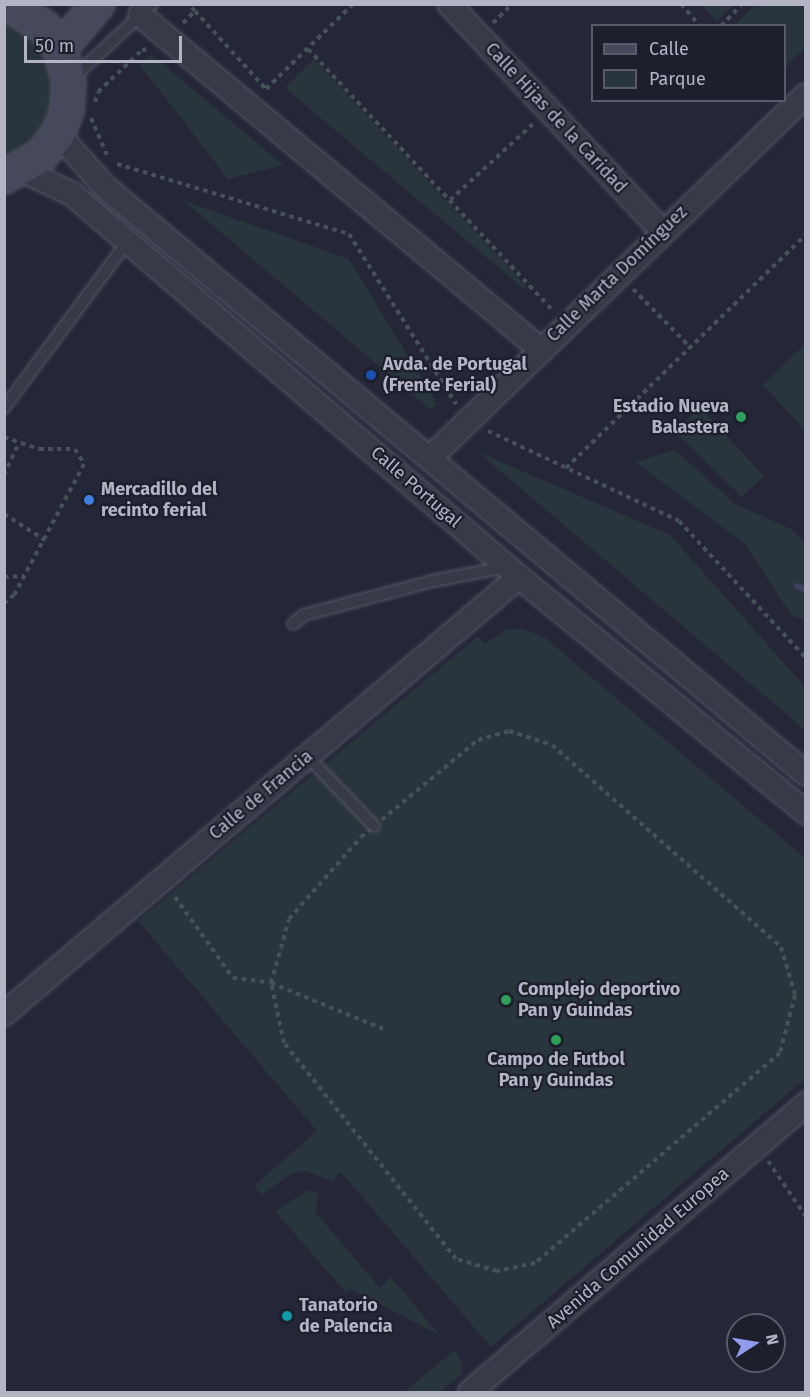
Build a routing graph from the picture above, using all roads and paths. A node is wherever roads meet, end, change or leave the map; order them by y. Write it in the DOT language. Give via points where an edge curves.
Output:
graph roads {
  1 [pos="98,4"];
  2 [pos="188,4"];
  3 [pos="353,4"];
  4 [pos="449,4"];
  5 [pos="681,4"];
  6 [pos="742,4"];
  7 [pos="12,5"];
  8 [pos="146,10"];
  9 [pos="195,11"];
  10 [pos="698,24"];
  11 [pos="723,24"];
  12 [pos="168,38"];
  13 [pos="60,49"];
  14 [pos="308,49"];
  15 [pos="69,82"];
  16 [pos="806,95"];
  17 [pos="548,110"];
  18 [pos="58,134"];
  19 [pos="88,172"];
  20 [pos="13,173"];
  21 [pos="450,200"];
  22 [pos="662,231"];
  23 [pos="806,235"];
  24 [pos="129,241"];
  25 [pos="618,274"];
  26 [pos="565,324"];
  27 [pos="690,347"];
  28 [pos="539,348"];
  29 [pos="4,408"];
  30 [pos="4,437"];
  31 [pos="19,443"];
  32 [pos="431,458"];
  33 [pos="566,468"];
  34 [pos="4,475"];
  35 [pos="4,514"];
  36 [pos="45,540"];
  37 [pos="513,572"];
  38 [pos="24,576"];
  39 [pos="4,577"];
  40 [pos="4,603"];
  41 [pos="293,624"];
  42 [pos="307,756"];
  43 [pos="806,774"];
  44 [pos="806,813"];
  45 [pos="374,826"];
  46 [pos="162,879"];
  47 [pos="271,983"];
  48 [pos="4,1014"];
  49 [pos="383,1029"];
  50 [pos="806,1104"];
  51 [pos="758,1145"];
  52 [pos="806,1217"];
  53 [pos="470,1392"];
  1 -- 13 [label="main road"];
  2 -- 9 [label="path"];
  3 -- 14 [label="path"];
  4 -- 17 [label="street, Calle Hijas de la Caridad"];
  5 -- 10 [label="path"];
  6 -- 11 [label="path"];
  7 -- 13 [label="main road" via="44,27"];
  8 -- 12 [label="street"];
  8 -- 15 [label="lane"];
  9 -- 12 [label="path"];
  9 -- 14 [label="path" via="266,89"];
  12 -- 19 [label="path" via="158,48 142,50 98,93 91,116 108,157 117,164"];
  12 -- 28 [label="street"];
  13 -- 15 [label="main road"];
  14 -- 21 [label="path"];
  15 -- 18 [label="main road" via="67,111"];
  16 -- 22 [label="street, Calle Marta Domínguez"];
  17 -- 21 [label="path"];
  17 -- 22 [label="street, Calle Hijas de la Caridad"];
  18 -- 19 [label="street, Calle Portugal"];
  18 -- 20 [label="main road" via="41,156"];
  19 -- 32 [label="street, Calle Portugal"];
  20 -- 24 [label="street, Calle Portugal" via="58,185"];
  21 -- 26 [label="path"];
  22 -- 25 [label="street, Calle Marta Domínguez"];
  23 -- 27 [label="path"];
  24 -- 29 [label="lane"];
  24 -- 37 [label="street, Calle Portugal"];
  25 -- 26 [label="street, Calle Marta Domínguez"];
  25 -- 27 [label="path"];
  26 -- 28 [label="street, Calle Marta Domínguez"];
  27 -- 33 [label="path"];
  28 -- 32 [label="street, Calle Marta Domínguez"];
  30 -- 31 [label="path"];
  31 -- 34 [label="path"];
  31 -- 36 [label="path" via="39,449 75,449 84,464"];
  32 -- 43 [label="street, Calle Portugal"];
  35 -- 36 [label="path"];
  36 -- 38 [label="path"];
  37 -- 41 [label="lane" via="433,581 304,615"];
  37 -- 42 [label="street, Calle de Francia"];
  37 -- 44 [label="street, Calle Portugal"];
  38 -- 39 [label="path"];
  38 -- 40 [label="path" via="14,595"];
  42 -- 45 [label="lane"];
  42 -- 46 [label="street, Calle de Francia"];
  45 -- 47 [label="path" via="289,919"];
  45 -- 47 [label="path" via="478,740 509,731 552,745 781,946 795,995 780,1053 535,1263 498,1271 456,1259 284,1043"];
  46 -- 47 [label="path" via="233,978"];
  46 -- 48 [label="street, Calle de Francia"];
  47 -- 49 [label="path"];
  50 -- 51 [label="street, Avenida Comunidad Europea"];
  51 -- 52 [label="path"];
  51 -- 53 [label="street, Avenida Comunidad Europea"];
}
